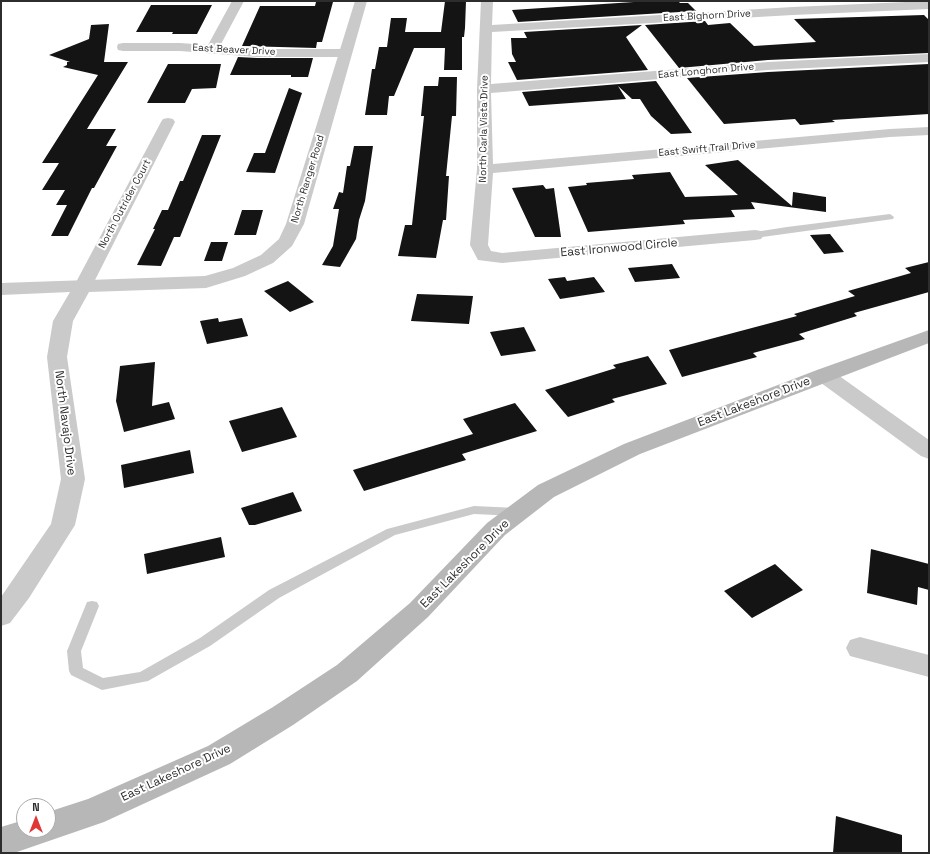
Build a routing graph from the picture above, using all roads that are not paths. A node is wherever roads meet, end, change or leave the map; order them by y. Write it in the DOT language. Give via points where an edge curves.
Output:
graph roads {
  1 [pos="238,1"];
  2 [pos="361,1"];
  3 [pos="487,1"];
  4 [pos="929,5"];
  5 [pos="486,29"];
  6 [pos="123,47"];
  7 [pos="212,49"];
  8 [pos="345,53"];
  9 [pos="929,58"];
  10 [pos="484,89"];
  11 [pos="168,122"];
  12 [pos="929,131"];
  13 [pos="485,169"];
  14 [pos="890,217"];
  15 [pos="755,235"];
  16 [pos="484,256"];
  17 [pos="82,286"];
  18 [pos="1,289"];
  19 [pos="929,336"];
  20 [pos="824,375"];
  21 [pos="929,451"];
  22 [pos="517,512"];
  23 [pos="92,606"];
  24 [pos="1,616"];
  25 [pos="860,648"];
  26 [pos="929,666"];
  27 [pos="56,824"];
  28 [pos="16,837"];
  29 [pos="1,842"];
  1 -- 7 [label="street"];
  2 -- 8 [label="street, North Ranger Road"];
  3 -- 5 [label="street, North Carla Vista Drive"];
  4 -- 5 [label="street, East Bighorn Drive"];
  5 -- 10 [label="street, North Carla Vista Drive"];
  6 -- 7 [label="street, East Beaver Drive"];
  7 -- 8 [label="street, East Beaver Drive" via="257,53"];
  8 -- 17 [label="street, North Ranger Road" via="295,224 286,242 267,259 239,272 206,282"];
  9 -- 10 [label="street, East Longhorn Drive" via="768,66"];
  10 -- 13 [label="street, North Carla Vista Drive"];
  11 -- 17 [label="street, North Outrider Court"];
  12 -- 13 [label="street, East Swift Trail Drive"];
  13 -- 16 [label="street, North Carla Vista Drive" via="479,245"];
  14 -- 15 [label="lane"];
  15 -- 16 [label="street, East Ironwood Circle" via="502,258"];
  17 -- 18 [label="street, North Ranger Road"];
  17 -- 24 [label="street, North Navajo Drive" via="63,321 57,356 73,479 63,525"];
  19 -- 20 [label="main road, East Lakeshore Drive"];
  20 -- 21 [label="street"];
  20 -- 22 [label="main road, East Lakeshore Drive" via="632,449 546,491"];
  22 -- 23 [label="lane" via="474,510 391,532 274,594 205,642 143,677 102,684 76,671 74,651"];
  22 -- 27 [label="main road, East Lakeshore Drive" via="496,529 419,610 347,673 219,755 93,812"];
  25 -- 26 [label="street"];
  28 -- 29 [label="main road"];
}
